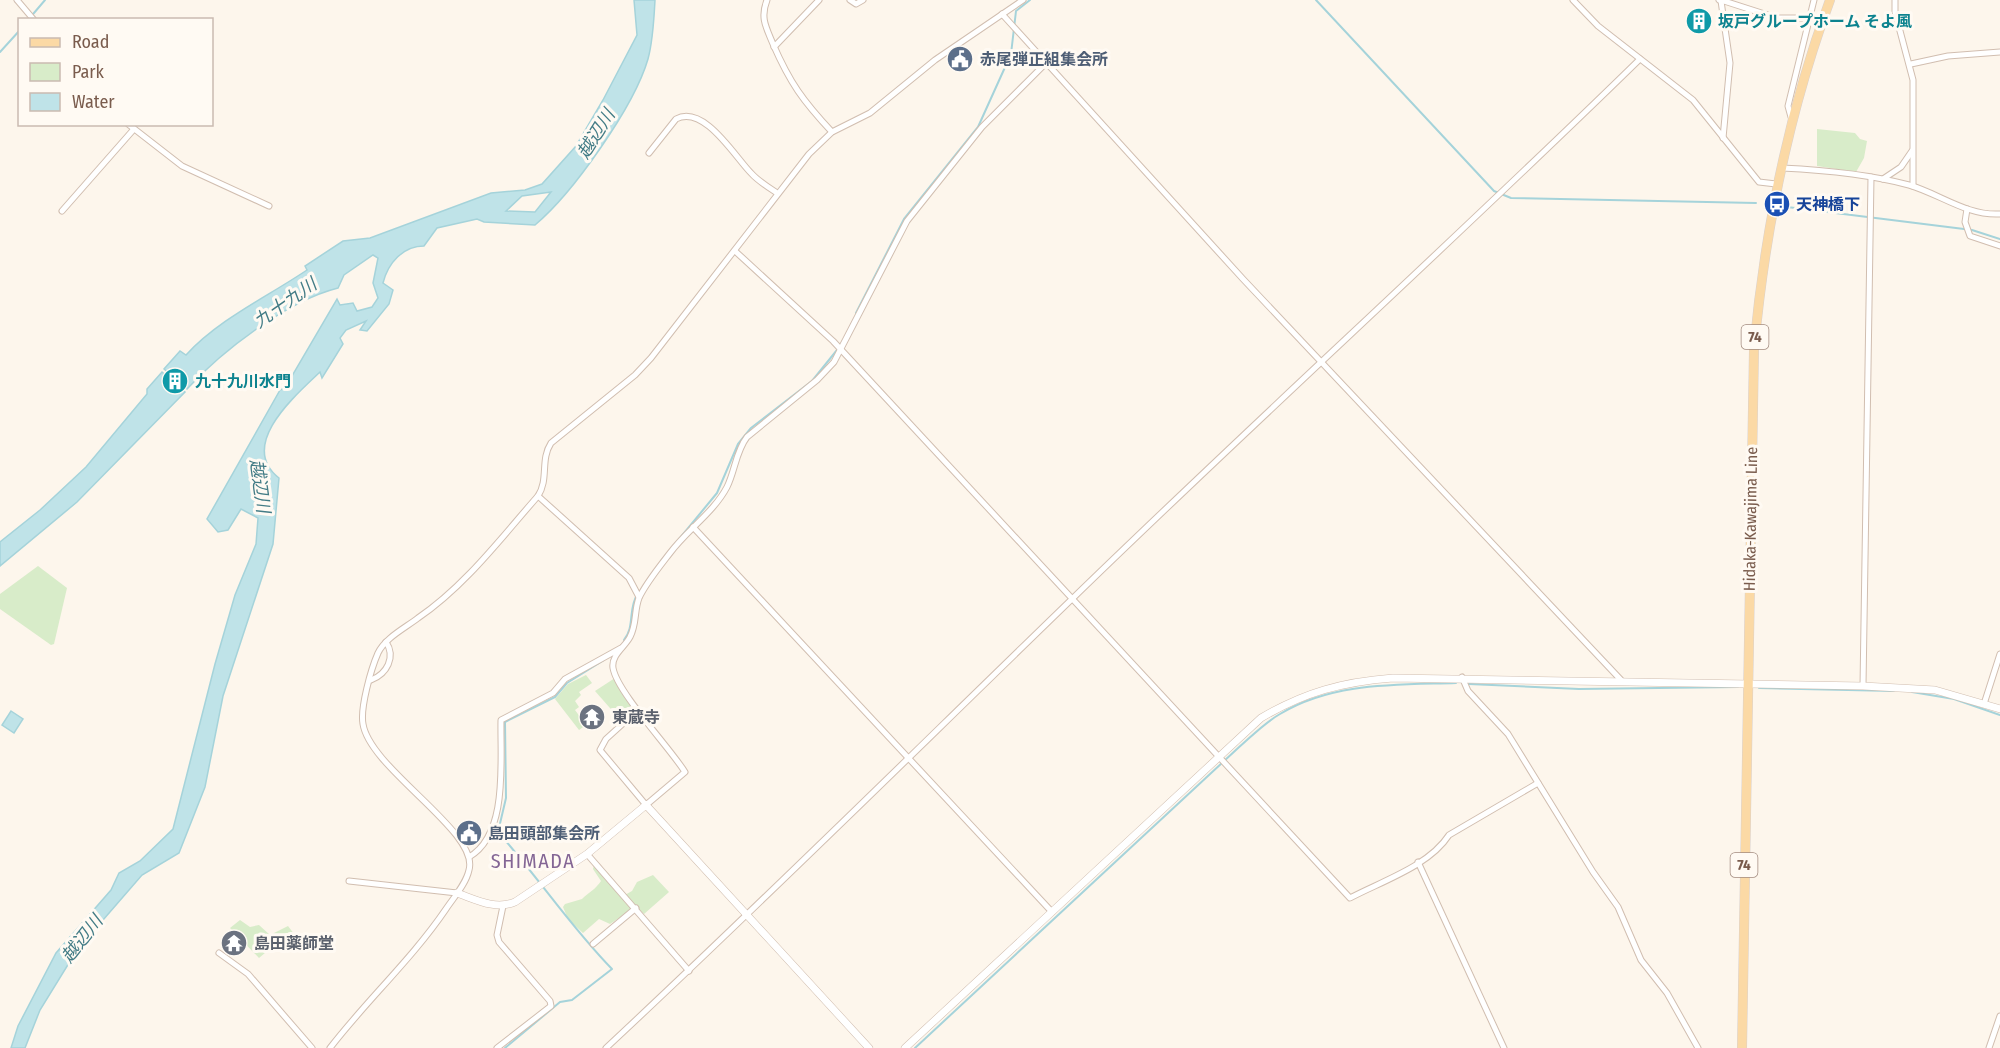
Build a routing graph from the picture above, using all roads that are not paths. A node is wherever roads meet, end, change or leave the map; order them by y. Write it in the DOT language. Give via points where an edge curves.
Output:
graph roads {
  1 [pos="17,0"];
  2 [pos="767,0"];
  3 [pos="819,0"];
  4 [pos="850,0"];
  5 [pos="863,0"];
  6 [pos="1011,0"];
  7 [pos="1023,0"];
  8 [pos="1573,0"];
  9 [pos="1720,0"];
  10 [pos="1814,0"];
  11 [pos="1830,0"];
  12 [pos="1895,0"];
  13 [pos="1015,7"];
  14 [pos="1002,14"];
  15 [pos="32,18"];
  16 [pos="1809,18"];
  17 [pos="774,46"];
  18 [pos="2000,52"];
  19 [pos="1640,59"];
  20 [pos="1045,64"];
  21 [pos="1911,64"];
  22 [pos="1791,117"];
  23 [pos="130,126"];
  24 [pos="134,129"];
  25 [pos="832,132"];
  26 [pos="1723,138"];
  27 [pos="1913,150"];
  28 [pos="649,153"];
  29 [pos="1780,168"];
  30 [pos="1871,177"];
  31 [pos="1883,178"];
  32 [pos="1776,184"];
  33 [pos="1913,186"];
  34 [pos="777,193"];
  35 [pos="269,206"];
  36 [pos="1967,209"];
  37 [pos="62,211"];
  38 [pos="2000,214"];
  39 [pos="2000,246"];
  40 [pos="735,251"];
  41 [pos="840,349"];
  42 [pos="1322,362"];
  43 [pos="538,496"];
  44 [pos="693,527"];
  45 [pos="639,597"];
  46 [pos="1071,599"];
  47 [pos="386,642"];
  48 [pos="622,648"];
  49 [pos="2000,654"];
  50 [pos="1462,677"];
  51 [pos="371,680"];
  52 [pos="1621,680"];
  53 [pos="1747,682"];
  54 [pos="1863,686"];
  55 [pos="1984,704"];
  56 [pos="2000,709"];
  57 [pos="638,710"];
  58 [pos="1220,758"];
  59 [pos="909,759"];
  60 [pos="1538,783"];
  61 [pos="646,805"];
  62 [pos="587,854"];
  63 [pos="469,856"];
  64 [pos="1418,862"];
  65 [pos="349,881"];
  66 [pos="457,893"];
  67 [pos="503,906"];
  68 [pos="636,908"];
  69 [pos="1052,912"];
  70 [pos="745,915"];
  71 [pos="593,944"];
  72 [pos="219,953"];
  73 [pos="689,970"];
  74 [pos="2000,1016"];
  75 [pos="312,1048"];
  76 [pos="330,1048"];
  77 [pos="497,1048"];
  78 [pos="606,1048"];
  79 [pos="869,1048"];
  80 [pos="905,1048"];
  81 [pos="1504,1048"];
  82 [pos="1698,1048"];
  83 [pos="1742,1048"];
  84 [pos="1989,1048"];
  1 -- 15 [label="street"];
  2 -- 17 [label="street" via="763,22"];
  3 -- 17 [label="street"];
  4 -- 5 [label="street" via="858,4"];
  6 -- 13 [label="street"];
  7 -- 13 [label="street"];
  8 -- 19 [label="street"];
  9 -- 16 [label="street" via="1777,18"];
  9 -- 26 [label="street" via="1730,63"];
  10 -- 16 [label="street"];
  11 -- 22 [label="main road, Hidaka-Kawajima Line / 74"];
  12 -- 21 [label="street"];
  13 -- 14 [label="street"];
  14 -- 20 [label="street"];
  14 -- 25 [label="street" via="935,60 870,113"];
  16 -- 22 [label="street" via="1788,106"];
  17 -- 25 [label="street" via="791,84"];
  18 -- 21 [label="street" via="1947,56"];
  19 -- 26 [label="street" via="1694,100"];
  19 -- 42 [label="street"];
  20 -- 41 [label="street" via="982,127 907,221"];
  20 -- 42 [label="street"];
  21 -- 27 [label="street"];
  22 -- 29 [label="main road, Hidaka-Kawajima Line / 74"];
  23 -- 24 [label="street"];
  24 -- 35 [label="street" via="182,166"];
  24 -- 37 [label="street"];
  25 -- 34 [label="street"];
  26 -- 32 [label="street" via="1759,182"];
  27 -- 31 [label="street" via="1901,167"];
  27 -- 33 [label="street"];
  28 -- 34 [label="street" via="676,119 690,117 712,128 753,176"];
  29 -- 30 [label="street"];
  29 -- 32 [label="main road, Hidaka-Kawajima Line / 74"];
  30 -- 31 [label="street"];
  30 -- 54 [label="street"];
  31 -- 33 [label="street"];
  32 -- 53 [label="main road, Hidaka-Kawajima Line / 74" via="1754,349"];
  33 -- 36 [label="street"];
  34 -- 40 [label="street"];
  36 -- 38 [label="street"];
  36 -- 39 [label="street" via="1965,222 1970,236"];
  40 -- 41 [label="street"];
  40 -- 43 [label="street" via="651,358 551,443 544,457 544,484"];
  41 -- 44 [label="street" via="817,380 747,437 726,488"];
  41 -- 46 [label="street"];
  42 -- 46 [label="street"];
  42 -- 52 [label="street"];
  43 -- 45 [label="street" via="629,578"];
  43 -- 47 [label="street" via="441,603"];
  44 -- 45 [label="street"];
  44 -- 59 [label="street"];
  45 -- 48 [label="street" via="636,626"];
  46 -- 58 [label="street"];
  46 -- 59 [label="street"];
  47 -- 51 [label="street" via="378,654"];
  47 -- 51 [label="street" via="391,660"];
  48 -- 57 [label="street" via="614,659 613,669"];
  48 -- 63 [label="street" via="565,679 553,693 501,720 500,797 488,837"];
  49 -- 55 [label="street"];
  50 -- 52 [label="street"];
  50 -- 58 [label="street" via="1350,681 1314,692 1261,718"];
  50 -- 60 [label="street" via="1468,691 1508,734"];
  51 -- 63 [label="street" via="363,723 370,742 441,818"];
  52 -- 53 [label="street"];
  53 -- 54 [label="street"];
  53 -- 83 [label="main road, Hidaka-Kawajima Line / 74"];
  54 -- 55 [label="street" via="1935,690"];
  55 -- 56 [label="street"];
  57 -- 61 [label="street" via="606,739 600,750"];
  57 -- 61 [label="street" via="686,772"];
  58 -- 64 [label="street" via="1350,898"];
  58 -- 69 [label="street"];
  59 -- 69 [label="street"];
  59 -- 70 [label="street"];
  60 -- 64 [label="street" via="1449,834 1440,848"];
  60 -- 82 [label="street" via="1618,907 1641,960 1667,993"];
  61 -- 62 [label="street"];
  61 -- 70 [label="street"];
  62 -- 67 [label="street" via="525,897"];
  62 -- 68 [label="street"];
  63 -- 66 [label="street" via="469,871"];
  64 -- 81 [label="street"];
  65 -- 66 [label="street"];
  66 -- 67 [label="street"];
  66 -- 76 [label="street" via="426,938"];
  67 -- 77 [label="street" via="496,935 499,942 550,1000 551,1006"];
  68 -- 71 [label="street"];
  68 -- 73 [label="street"];
  69 -- 80 [label="street"];
  70 -- 73 [label="street"];
  70 -- 79 [label="street"];
  72 -- 75 [label="street" via="248,974"];
  73 -- 78 [label="street"];
  74 -- 84 [label="street"];
}
